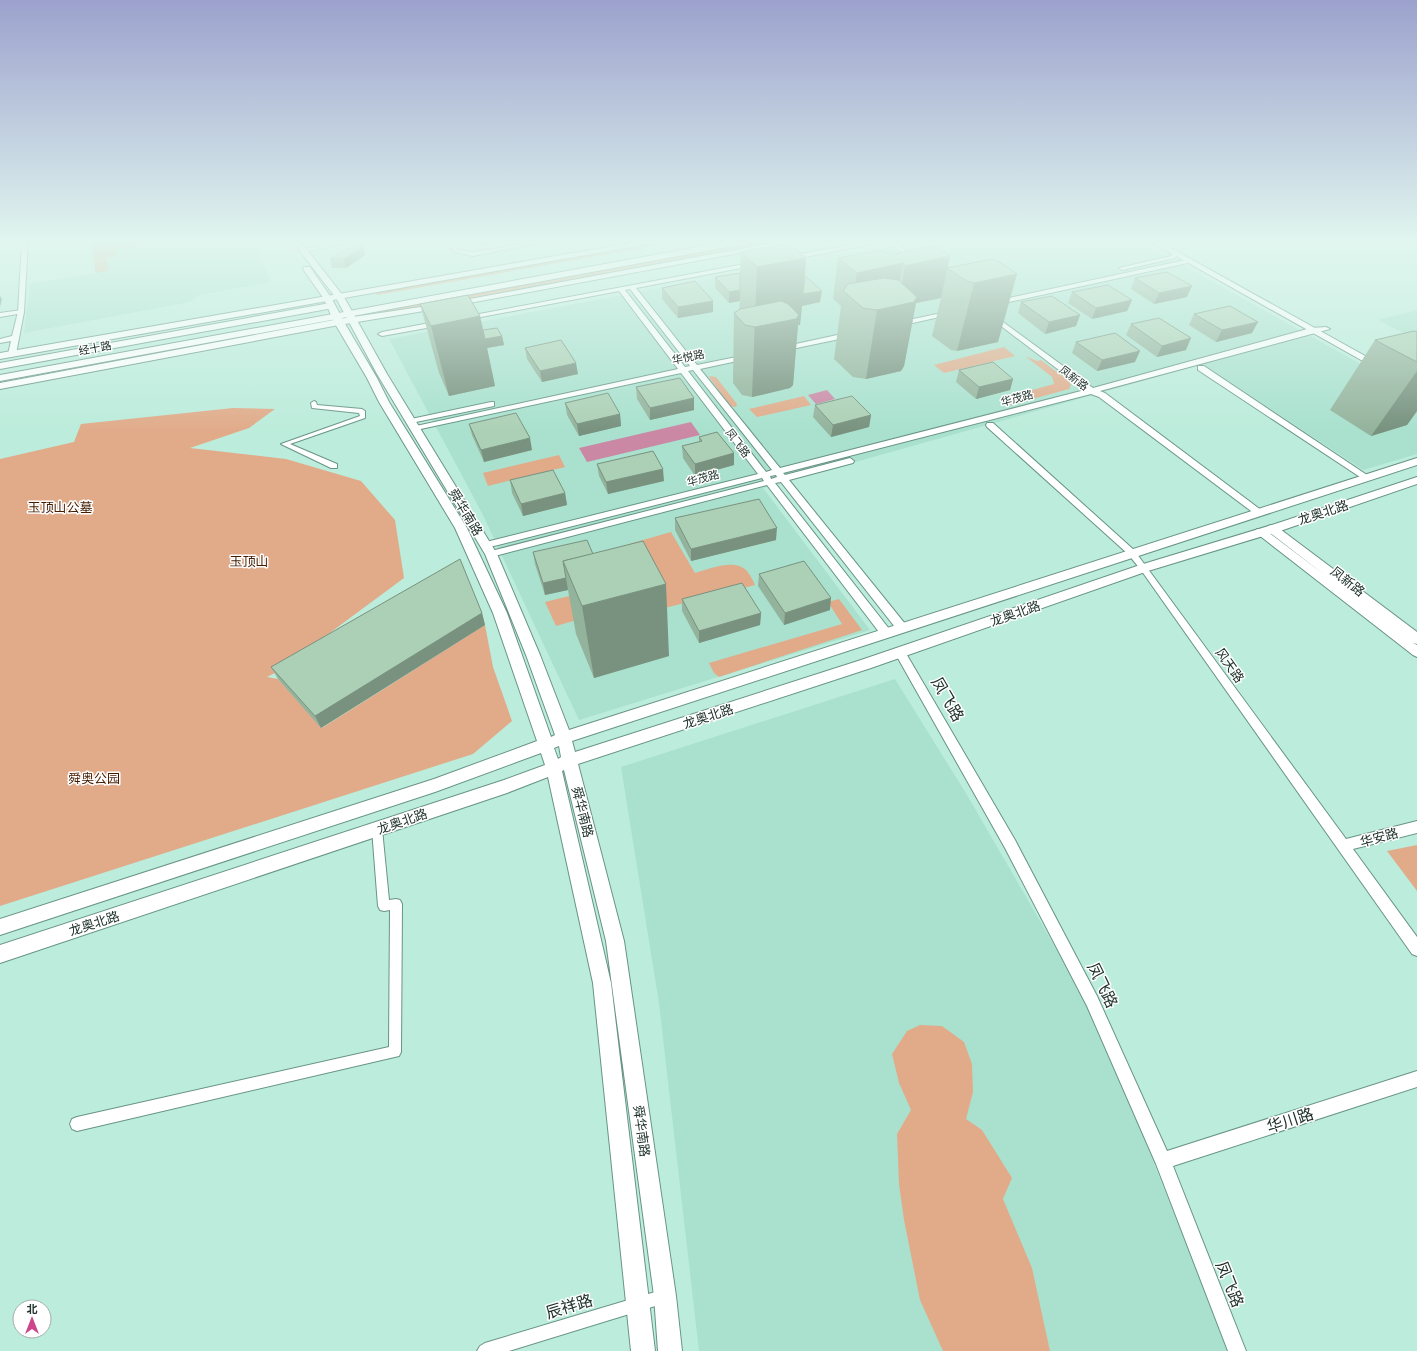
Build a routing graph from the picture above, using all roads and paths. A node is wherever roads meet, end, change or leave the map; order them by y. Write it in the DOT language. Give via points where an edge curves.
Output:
graph roads {
  1 [pos="21,305"];
  2 [pos="311,305"];
  3 [pos="314,305"];
  4 [pos="331,305"];
  5 [pos="345,305"];
  6 [pos="408,305"];
  7 [pos="447,305"];
  8 [pos="537,305"];
  9 [pos="633,305"];
  10 [pos="645,305"];
  11 [pos="988,305"];
  12 [pos="1272,305"];
  13 [pos="1276,305"];
  14 [pos="951,306"];
  15 [pos="958,311"];
  16 [pos="984,311"];
  17 [pos="21,312"];
  18 [pos="0,315"];
  19 [pos="351,316"];
  20 [pos="338,319"];
  21 [pos="459,319"];
  22 [pos="444,322"];
  23 [pos="854,330"];
  24 [pos="1320,331"];
  25 [pos="382,334"];
  26 [pos="15,338"];
  27 [pos="0,341"];
  28 [pos="776,347"];
  29 [pos="752,352"];
  30 [pos="12,354"];
  31 [pos="0,356"];
  32 [pos="692,365"];
  33 [pos="0,366"];
  34 [pos="680,367"];
  35 [pos="1201,368"];
  36 [pos="1388,368"];
  37 [pos="0,378"];
  38 [pos="0,386"];
  39 [pos="1097,391"];
  40 [pos="314,403"];
  41 [pos="414,424"];
  42 [pos="990,425"];
  43 [pos="1417,461"];
  44 [pos="334,466"];
  45 [pos="780,475"];
  46 [pos="765,478"];
  47 [pos="1366,478"];
  48 [pos="1417,480"];
  49 [pos="1258,512"];
  50 [pos="1267,530"];
  51 [pos="488,550"];
  52 [pos="1131,552"];
  53 [pos="1144,568"];
  54 [pos="902,628"];
  55 [pos="886,633"];
  56 [pos="1417,639"];
  57 [pos="1417,652"];
  58 [pos="900,653"];
  59 [pos="564,738"];
  60 [pos="546,744"];
  61 [pos="562,764"];
  62 [pos="1417,827"];
  63 [pos="378,829"];
  64 [pos="1342,846"];
  65 [pos="0,927"];
  66 [pos="1417,949"];
  67 [pos="0,954"];
  68 [pos="1417,1079"];
  69 [pos="77,1124"];
  70 [pos="1163,1161"];
  71 [pos="665,1296"];
  72 [pos="639,1303"];
  73 [pos="485,1351"];
  74 [pos="643,1351"];
  75 [pos="670,1351"];
  76 [pos="1237,1351"];
  1 -- 17 [label="street"];
  2 -- 30 [label="main road, 经十路"];
  3 -- 33 [label="highway, 经十路"];
  4 -- 20 [label="main road, 舜华南路"];
  5 -- 19 [label="main road, 舜华南路"];
  6 -- 19 [label="highway, 经十路"];
  7 -- 19 [label="main road, 经十路"];
  8 -- 21 [label="street"];
  9 -- 34 [label="street, 凤飞路"];
  10 -- 32 [label="street, 凤飞路"];
  11 -- 39 [label="street"];
  12 -- 24 [label="main road"];
  13 -- 24 [label="main road"];
  14 -- 15 [label="street" via="892,322"];
  16 -- 39 [label="street, 凤新路"];
  17 -- 18 [label="street"];
  17 -- 26 [label="street"];
  19 -- 20 [label="highway, 经十路"];
  19 -- 41 [label="main road, 舜华南路" via="382,374"];
  20 -- 37 [label="highway, 经十路"];
  20 -- 38 [label="main road, 经十路"];
  20 -- 60 [label="main road, 舜华南路" via="384,402 461,528 500,613"];
  22 -- 25 [label="street"];
  23 -- 28 [label="street"];
  24 -- 35 [label="street, 华茂路"];
  24 -- 36 [label="main road"];
  24 -- 39 [label="street, 华茂路"];
  26 -- 27 [label="street"];
  26 -- 30 [label="street"];
  29 -- 32 [label="street, 华悦路"];
  30 -- 31 [label="main road, 经十路"];
  32 -- 34 [label="street, 华悦路"];
  32 -- 45 [label="street, 凤飞路"];
  34 -- 41 [label="street, 华悦路"];
  34 -- 46 [label="street, 凤飞路"];
  35 -- 39 [label="street, 华茂路"];
  35 -- 47 [label="street"];
  39 -- 42 [label="street, 华茂路"];
  39 -- 45 [label="street, 华茂路"];
  39 -- 49 [label="street, 凤新路"];
  40 -- 44 [label="street" via="314,407 362,411 363,417 284,444"];
  41 -- 51 [label="main road, 舜华南路"];
  42 -- 45 [label="street, 华茂路"];
  42 -- 52 [label="street, 风天路"];
  43 -- 47 [label="main road, 龙奥北路"];
  45 -- 46 [label="street, 华茂路"];
  45 -- 54 [label="street, 凤飞路"];
  46 -- 51 [label="street, 华茂路"];
  46 -- 55 [label="street, 凤飞路"];
  47 -- 49 [label="main road, 龙奥北路"];
  48 -- 50 [label="main road, 龙奥北路"];
  49 -- 52 [label="main road, 龙奥北路"];
  50 -- 53 [label="main road, 龙奥北路"];
  50 -- 56 [label="main road"];
  50 -- 57 [label="main road, 凤新路"];
  51 -- 59 [label="main road, 舜华南路" via="533,655"];
  52 -- 53 [label="street, 风天路"];
  52 -- 54 [label="main road, 龙奥北路" via="1038,585"];
  53 -- 58 [label="main road, 龙奥北路"];
  53 -- 64 [label="street, 风天路"];
  54 -- 55 [label="main road, 龙奥北路"];
  55 -- 59 [label="main road, 龙奥北路"];
  58 -- 61 [label="main road, 龙奥北路"];
  58 -- 70 [label="street, 凤飞路" via="1010,844 1085,987"];
  59 -- 60 [label="main road, 龙奥北路"];
  59 -- 61 [label="main road, 舜华南路"];
  60 -- 61 [label="main road, 舜华南路"];
  60 -- 65 [label="main road, 龙奥北路" via="435,785"];
  61 -- 63 [label="main road, 龙奥北路"];
  61 -- 71 [label="main road, 舜华南路" via="615,941"];
  61 -- 72 [label="main road, 舜华南路" via="602,983"];
  62 -- 64 [label="street, 华安路"];
  63 -- 67 [label="main road, 龙奥北路"];
  63 -- 69 [label="street" via="384,906 396,904 395,1052"];
  64 -- 66 [label="street, 风天路"];
  68 -- 70 [label="street, 华川路"];
  70 -- 76 [label="street, 凤飞路"];
  71 -- 72 [label="street, 辰祥路"];
  71 -- 75 [label="main road, 舜华南路"];
  72 -- 73 [label="street, 辰祥路"];
  72 -- 74 [label="main road, 舜华南路"];
}
